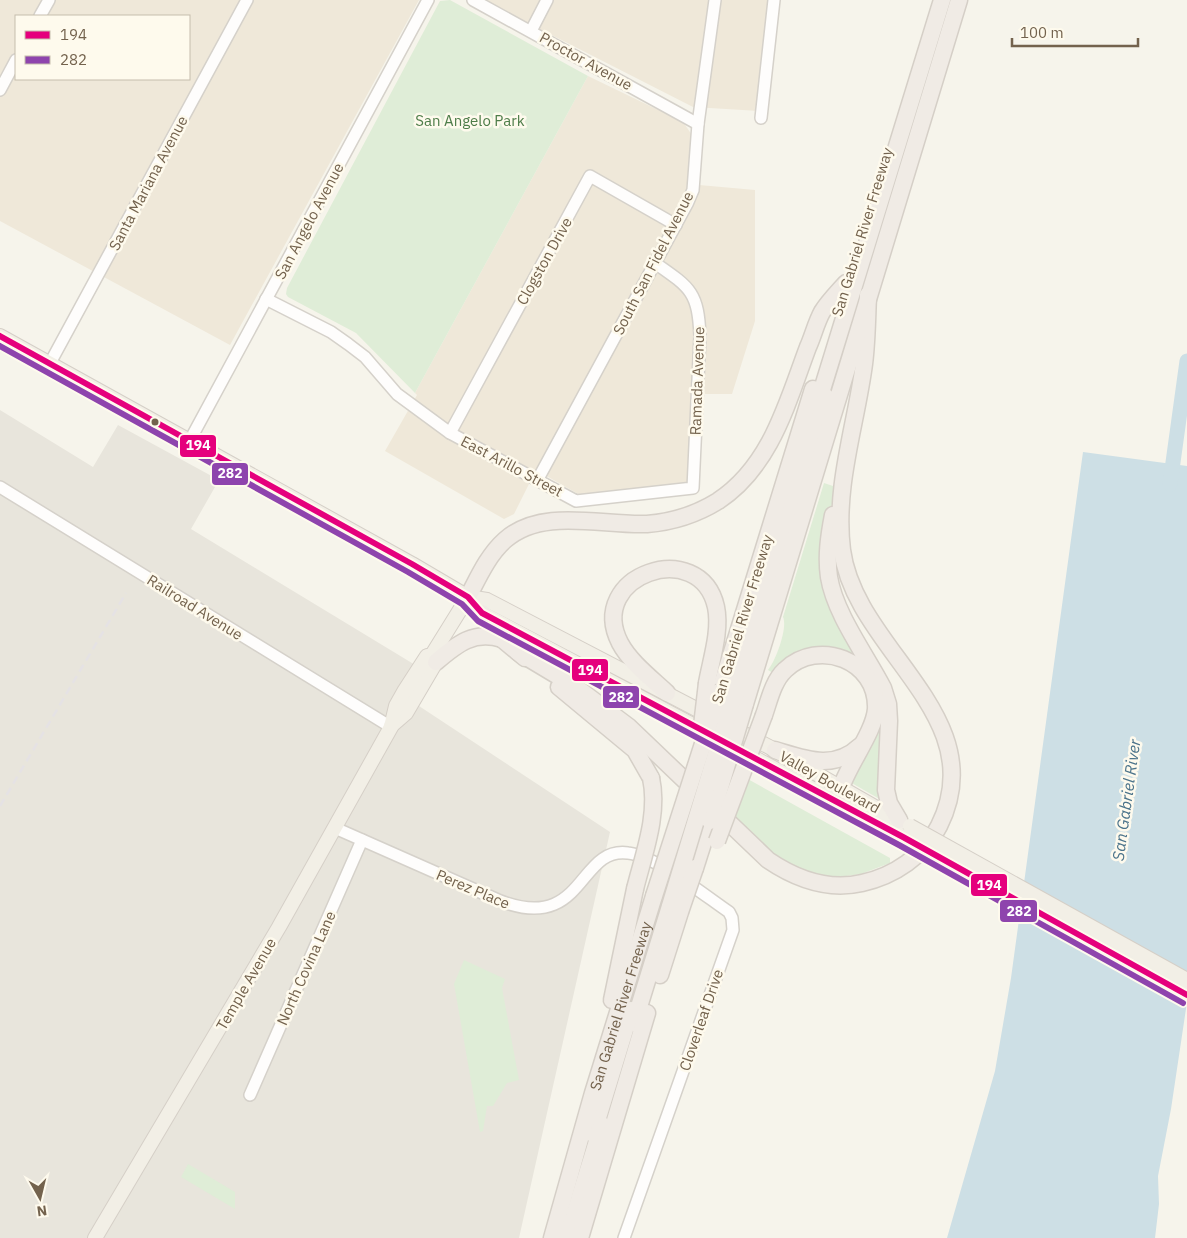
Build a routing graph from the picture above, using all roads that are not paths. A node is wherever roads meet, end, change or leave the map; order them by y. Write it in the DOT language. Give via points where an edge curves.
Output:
graph roads {
  1 [pos="49,0"];
  2 [pos="247,0"];
  3 [pos="428,0"];
  4 [pos="473,0"];
  5 [pos="548,0"];
  6 [pos="715,0"];
  7 [pos="774,0"];
  8 [pos="933,0"];
  9 [pos="942,0"];
  10 [pos="948,0"];
  11 [pos="959,0"];
  12 [pos="41,15"];
  13 [pos="531,31"];
  14 [pos="15,62"];
  15 [pos="0,90"];
  16 [pos="761,118"];
  17 [pos="698,124"];
  18 [pos="676,225"];
  19 [pos="870,244"];
  20 [pos="655,263"];
  21 [pos="846,283"];
  22 [pos="868,295"];
  23 [pos="266,300"];
  24 [pos="0,336"];
  25 [pos="49,365"];
  26 [pos="450,433"];
  27 [pos="189,442"];
  28 [pos="846,461"];
  29 [pos="538,479"];
  30 [pos="0,487"];
  31 [pos="694,488"];
  32 [pos="468,597"];
  33 [pos="482,613"];
  34 [pos="502,639"];
  35 [pos="518,652"];
  36 [pos="434,659"];
  37 [pos="666,693"];
  38 [pos="727,694"];
  39 [pos="391,727"];
  40 [pos="864,743"];
  41 [pos="775,750"];
  42 [pos="840,796"];
  43 [pos="335,828"];
  44 [pos="904,828"];
  45 [pos="362,840"];
  46 [pos="629,853"];
  47 [pos="694,868"];
  48 [pos="667,904"];
  49 [pos="1187,980"];
  50 [pos="1187,995"];
  51 [pos="593,1093"];
  52 [pos="250,1095"];
  53 [pos="96,1238"];
  54 [pos="552,1238"];
  55 [pos="561,1238"];
  56 [pos="567,1238"];
  57 [pos="580,1238"];
  58 [pos="624,1238"];
  1 -- 12 [label="street"];
  2 -- 25 [label="street, Santa Mariana Avenue"];
  3 -- 23 [label="street, San Angelo Avenue"];
  4 -- 13 [label="street, Proctor Avenue"];
  5 -- 13 [label="street"];
  6 -- 17 [label="street, South San Fidel Avenue"];
  7 -- 16 [label="street"];
  8 -- 19 [label="highway, San Gabriel River Freeway"];
  9 -- 19 [label="highway"];
  10 -- 19 [label="highway"];
  11 -- 19 [label="highway, San Gabriel River Freeway"];
  13 -- 17 [label="street, Proctor Avenue"];
  14 -- 15 [label="street"];
  17 -- 18 [label="street, South San Fidel Avenue" via="692,190"];
  18 -- 20 [label="street, South San Fidel Avenue"];
  18 -- 26 [label="street, Clogston Drive" via="590,176"];
  19 -- 21 [label="highway, San Gabriel River Freeway"];
  19 -- 22 [label="highway, San Gabriel River Freeway"];
  19 -- 38 [label="highway"];
  20 -- 29 [label="street, South San Fidel Avenue"];
  20 -- 31 [label="street, Ramada Avenue" via="689,289 699,311"];
  21 -- 32 [label="highway" via="822,312 768,446 752,470 733,489 698,512 661,522 549,522 526,527 498,546"];
  21 -- 38 [label="highway, San Gabriel River Freeway"];
  22 -- 28 [label="highway" via="864,363"];
  22 -- 38 [label="highway, San Gabriel River Freeway"];
  23 -- 26 [label="street, East Arillo Street" via="331,332 348,344 365,357 396,394"];
  23 -- 27 [label="street, San Angelo Avenue"];
  24 -- 25 [label="main road, Valley Boulevard"];
  25 -- 27 [label="main road, Valley Boulevard"];
  26 -- 29 [label="street, East Arillo Street"];
  27 -- 32 [label="main road, Valley Boulevard"];
  28 -- 35 [label="highway" via="840,521 847,570 873,622 936,715 951,758 951,790 943,818 930,842 903,866 874,880 846,885 816,883 791,874 768,860 629,727 586,694"];
  28 -- 44 [label="highway" via="830,535 829,578 836,603 884,688 888,704 885,783 889,803"];
  29 -- 31 [label="street, East Arillo Street" via="576,500"];
  30 -- 39 [label="street, Railroad Avenue"];
  32 -- 33 [label="main road, Valley Boulevard"];
  32 -- 36 [label="main road, Temple Avenue"];
  32 -- 37 [label="main road, Valley Boulevard" via="487,600"];
  33 -- 34 [label="highway"];
  33 -- 42 [label="main road, Valley Boulevard"];
  34 -- 35 [label="highway"];
  34 -- 36 [label="highway" via="472,637"];
  35 -- 51 [label="highway, bridge" via="630,745 651,778 654,798 652,821"];
  36 -- 39 [label="main road, Temple Avenue" via="406,713"];
  37 -- 38 [label="highway" via="623,648 615,626 617,604 624,590 639,576 663,568 683,572 701,582 713,598"];
  37 -- 41 [label="main road, Valley Boulevard"];
  38 -- 47 [label="highway, San Gabriel River Freeway, bridge"];
  38 -- 48 [label="highway, bridge"];
  38 -- 48 [label="highway, San Gabriel River Freeway, bridge" via="697,767"];
  39 -- 43 [label="main road, Temple Avenue"];
  40 -- 41 [label="highway" via="848,756 823,762"];
  40 -- 42 [label="highway"];
  40 -- 47 [label="highway, bridge" via="875,718 876,707 872,689 863,673 854,664 834,655 811,656 793,663 776,684 717,841"];
  41 -- 42 [label="main road, Valley Boulevard"];
  42 -- 44 [label="main road, Valley Boulevard"];
  43 -- 45 [label="street, Perez Place"];
  43 -- 53 [label="main road, Temple Avenue"];
  44 -- 49 [label="main road, Valley Boulevard, bridge"];
  44 -- 50 [label="main road, Valley Boulevard, bridge"];
  45 -- 46 [label="street, Perez Place" via="505,903 532,909 561,901 611,854"];
  45 -- 52 [label="street, North Covina Lane"];
  46 -- 58 [label="street, Cloverleaf Drive" via="651,861 729,912 733,926"];
  47 -- 48 [label="highway, San Gabriel River Freeway, bridge"];
  48 -- 51 [label="highway, San Gabriel River Freeway"];
  48 -- 55 [label="highway"];
  48 -- 56 [label="highway"];
  48 -- 57 [label="highway, San Gabriel River Freeway" via="642,1030"];
  51 -- 54 [label="highway, San Gabriel River Freeway"];
}
